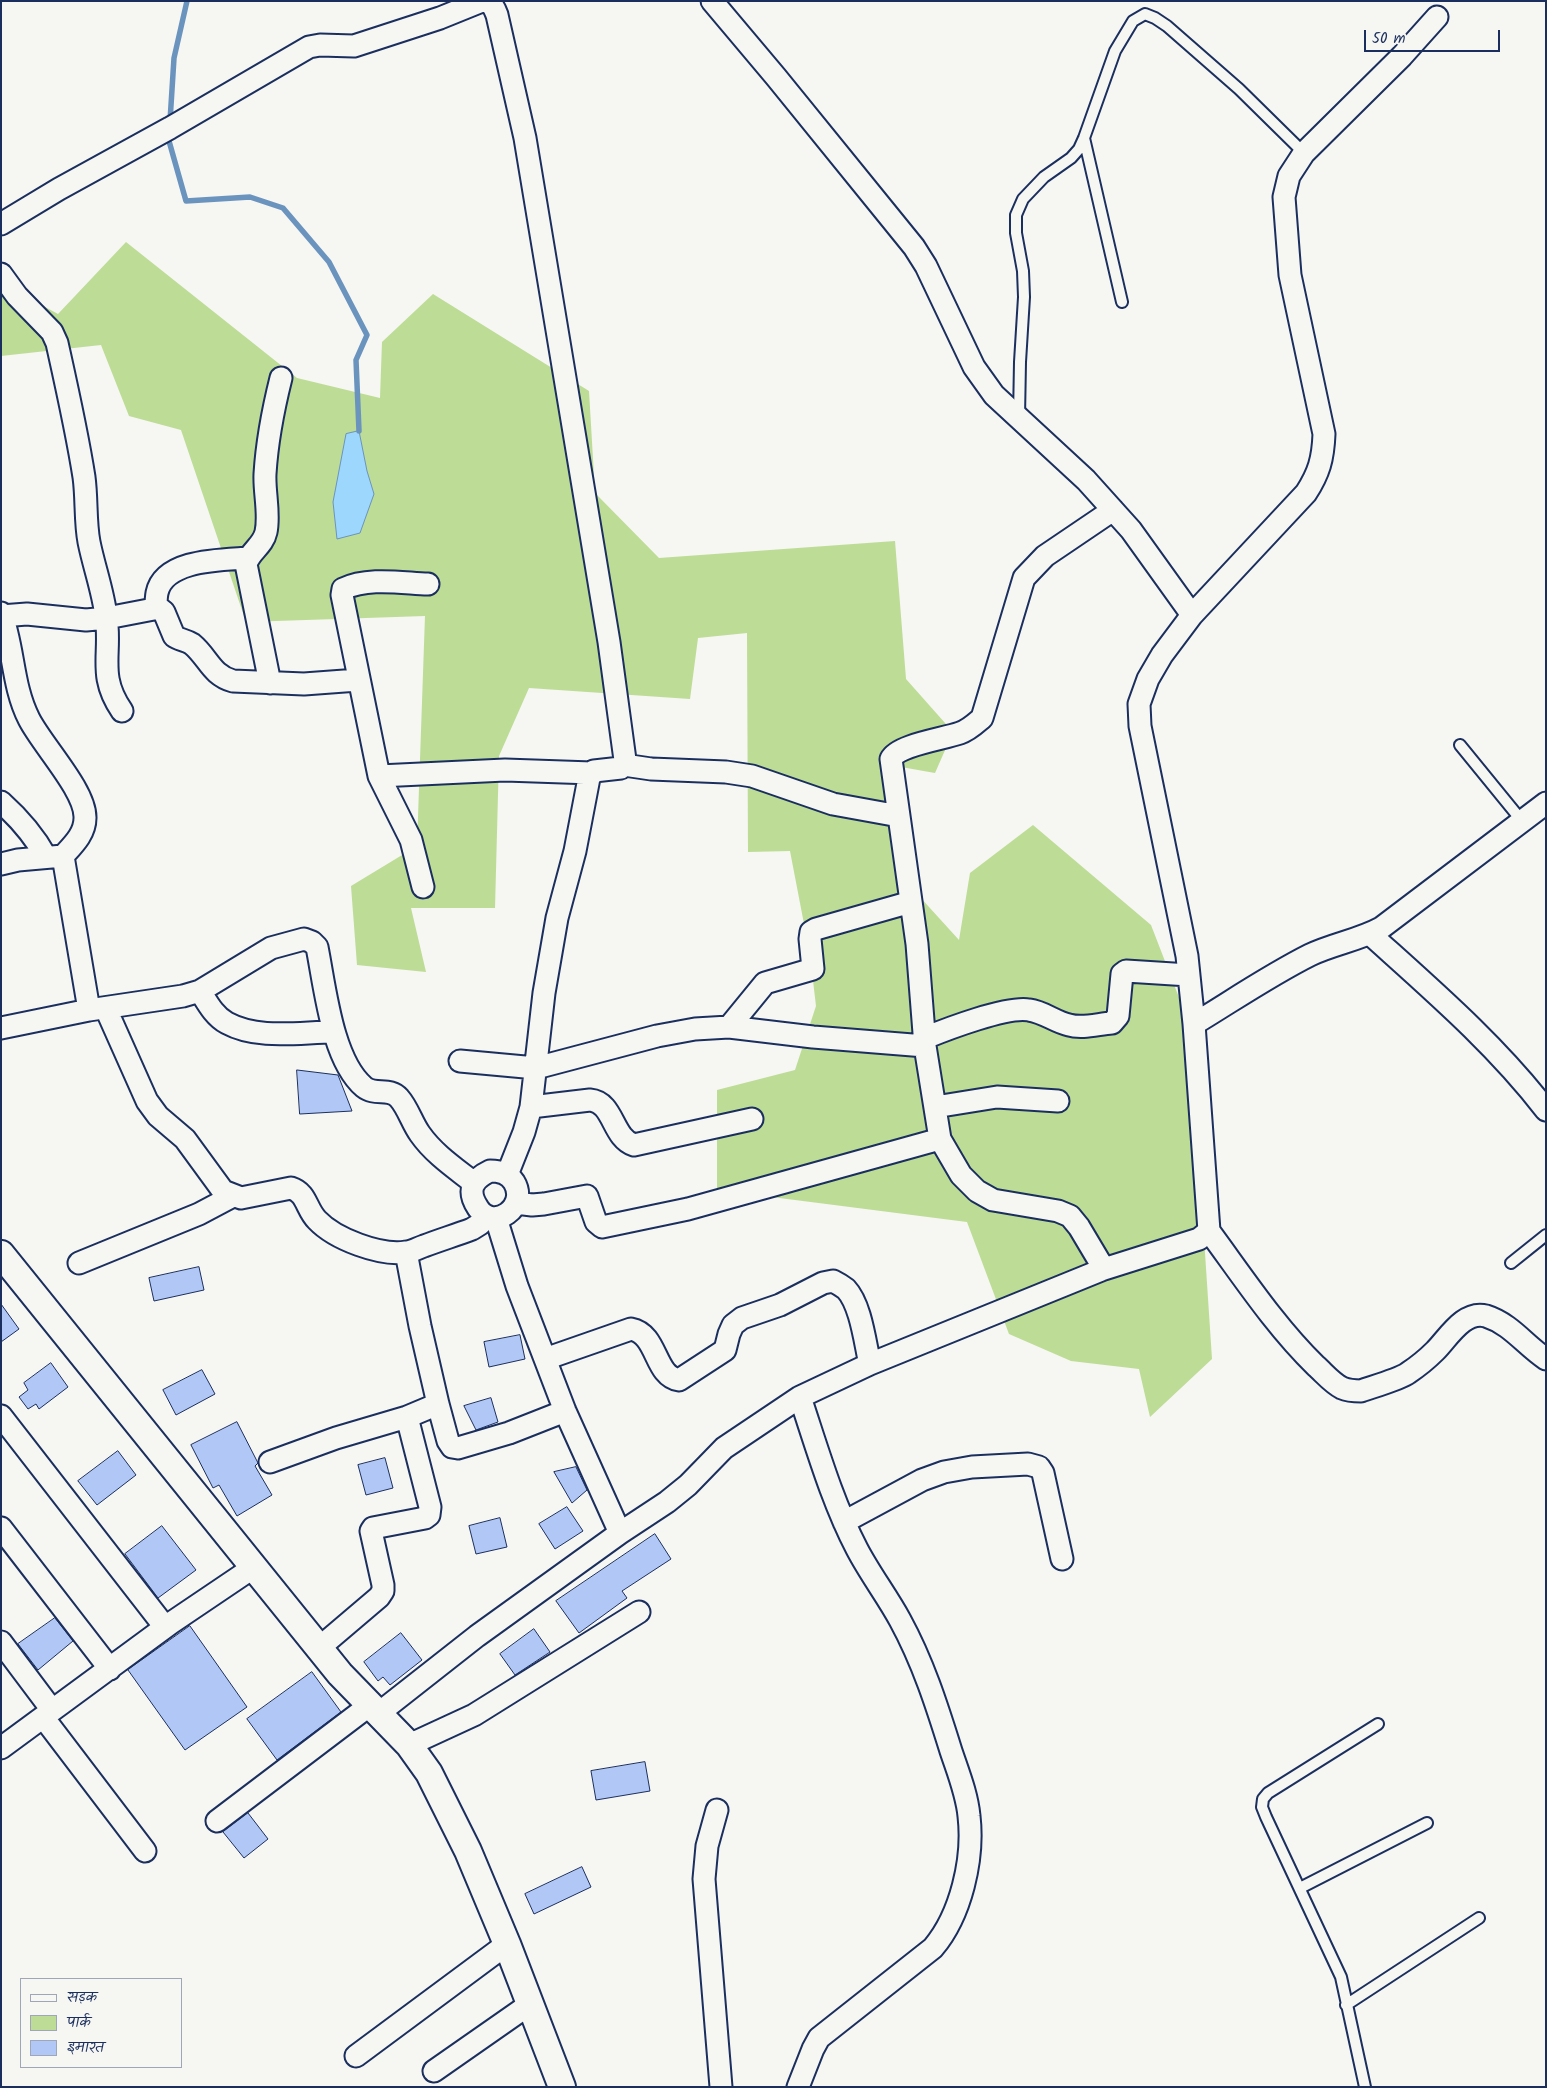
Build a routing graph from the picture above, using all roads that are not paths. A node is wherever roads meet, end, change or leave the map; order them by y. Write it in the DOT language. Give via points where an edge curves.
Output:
graph roads {
  1 [pos="483,1"];
  2 [pos="712,1"];
  3 [pos="489,2"];
  4 [pos="1437,18"];
  5 [pos="1084,138"];
  6 [pos="1304,153"];
  7 [pos="1,224"];
  8 [pos="1,274"];
  9 [pos="1122,302"];
  10 [pos="281,378"];
  11 [pos="1020,418"];
  12 [pos="1113,510"];
  13 [pos="248,558"];
  14 [pos="428,584"];
  15 [pos="156,609"];
  16 [pos="2,615"];
  17 [pos="1192,615"];
  18 [pos="107,618"];
  19 [pos="358,680"];
  20 [pos="270,683"];
  21 [pos="122,711"];
  22 [pos="1460,745"];
  23 [pos="624,765"];
  24 [pos="592,774"];
  25 [pos="380,776"];
  26 [pos="1,802"];
  27 [pos="1546,804"];
  28 [pos="899,816"];
  29 [pos="1522,821"];
  30 [pos="55,857"];
  31 [pos="1,864"];
  32 [pos="423,887"];
  33 [pos="911,902"];
  34 [pos="1370,934"];
  35 [pos="1189,975"];
  36 [pos="200,991"];
  37 [pos="98,1010"];
  38 [pos="1194,1024"];
  39 [pos="729,1027"];
  40 [pos="1,1028"];
  41 [pos="334,1032"];
  42 [pos="925,1042"];
  43 [pos="460,1062"];
  44 [pos="536,1068"];
  45 [pos="1542,1098"];
  46 [pos="1058,1101"];
  47 [pos="531,1107"];
  48 [pos="935,1107"];
  49 [pos="752,1119"];
  50 [pos="940,1139"];
  51 [pos="507,1175"];
  52 [pos="474,1183"];
  53 [pos="233,1196"];
  54 [pos="516,1202"];
  55 [pos="492,1217"];
  56 [pos="1209,1231"];
  57 [pos="1546,1235"];
  58 [pos="406,1252"];
  59 [pos="1,1254"];
  60 [pos="79,1263"];
  61 [pos="1512,1263"];
  62 [pos="1104,1269"];
  63 [pos="545,1358"];
  64 [pos="1546,1358"];
  65 [pos="870,1364"];
  66 [pos="800,1397"];
  67 [pos="438,1404"];
  68 [pos="566,1412"];
  69 [pos="1,1416"];
  70 [pos="407,1417"];
  71 [pos="270,1462"];
  72 [pos="844,1522"];
  73 [pos="1,1528"];
  74 [pos="620,1533"];
  75 [pos="1062,1559"];
  76 [pos="254,1567"];
  77 [pos="639,1612"];
  78 [pos="165,1628"];
  79 [pos="1,1642"];
  80 [pos="319,1648"];
  81 [pos="110,1669"];
  82 [pos="374,1709"];
  83 [pos="47,1714"];
  84 [pos="1378,1724"];
  85 [pos="409,1745"];
  86 [pos="1,1748"];
  87 [pos="717,1810"];
  88 [pos="217,1822"];
  89 [pos="1427,1823"];
  90 [pos="145,1850"];
  91 [pos="1300,1888"];
  92 [pos="1479,1918"];
  93 [pos="507,1944"];
  94 [pos="530,2004"];
  95 [pos="1346,2005"];
  96 [pos="356,2056"];
  97 [pos="434,2071"];
  98 [pos="562,2087"];
  99 [pos="721,2087"];
  100 [pos="798,2087"];
  101 [pos="1364,2087"];
  1 -- 3 [label="street"];
  1 -- 7 [label="street" via="354,46 309,47"];
  2 -- 11 [label="street" via="914,247 974,368 994,395"];
  3 -- 23 [label="street" via="497,15 525,138 609,642"];
  4 -- 6 [label="street"];
  5 -- 6 [label="lane" via="1114,51 1134,21 1145,14 1167,26"];
  5 -- 9 [label="lane"];
  5 -- 11 [label="lane" via="1071,158 1044,177 1023,199 1016,215 1024,297"];
  6 -- 17 [label="street" via="1289,176 1284,197 1290,275 1324,434 1318,474 1306,494"];
  8 -- 18 [label="street" via="58,343 84,480 89,542"];
  10 -- 13 [label="street" via="267,449 266,531 259,548"];
  11 -- 12 [label="street"];
  12 -- 17 [label="street"];
  12 -- 28 [label="street" via="1045,556 1024,578 982,718 961,733 899,751 893,756 891,766"];
  13 -- 15 [label="street" via="198,562 181,568 161,584"];
  13 -- 20 [label="street" via="246,564"];
  14 -- 19 [label="street" via="385,582 351,585 343,589"];
  15 -- 18 [label="street"];
  15 -- 20 [label="street" via="164,612 174,636 190,643 224,679"];
  16 -- 18 [label="street" via="86,620"];
  16 -- 30 [label="street" via="28,717 82,801 85,818 80,837"];
  17 -- 35 [label="street" via="1148,678 1139,704 1140,726 1188,956"];
  18 -- 21 [label="street" via="106,666 112,696"];
  19 -- 20 [label="street"];
  19 -- 25 [label="street" via="362,686"];
  22 -- 29 [label="lane"];
  23 -- 24 [label="street"];
  23 -- 28 [label="street" via="752,776 833,804"];
  24 -- 25 [label="street" via="505,770"];
  24 -- 44 [label="street" via="557,918"];
  25 -- 32 [label="street" via="411,840"];
  26 -- 30 [label="street"];
  27 -- 29 [label="street"];
  28 -- 33 [label="street"];
  29 -- 34 [label="street"];
  30 -- 31 [label="street"];
  30 -- 37 [label="street"];
  33 -- 39 [label="street" via="811,932 813,969 765,982"];
  33 -- 42 [label="street"];
  34 -- 38 [label="street" via="1328,946 1304,958"];
  34 -- 45 [label="street" via="1442,998"];
  35 -- 38 [label="street"];
  35 -- 42 [label="street" via="1122,974 1118,1016 1112,1023 1070,1026 1027,1009 984,1018"];
  36 -- 37 [label="street"];
  36 -- 41 [label="street" via="210,1008 226,1023 244,1029 276,1033"];
  36 -- 41 [label="street" via="271,948 304,939 317,947"];
  37 -- 40 [label="street"];
  37 -- 53 [label="street" via="147,1101 158,1116 185,1139 220,1187"];
  38 -- 56 [label="street"];
  39 -- 42 [label="street" via="813,1038"];
  39 -- 44 [label="street" via="657,1036"];
  41 -- 52 [label="street" via="348,1066 358,1080 372,1091 388,1091 399,1097 432,1150"];
  42 -- 48 [label="street"];
  43 -- 44 [label="street"];
  44 -- 47 [label="street"];
  46 -- 48 [label="street" via="997,1097"];
  47 -- 49 [label="street" via="598,1100 622,1138 634,1145"];
  47 -- 51 [label="street"];
  48 -- 50 [label="street"];
  50 -- 54 [label="street" via="688,1209 602,1227 596,1222 587,1196 532,1205"];
  50 -- 62 [label="street" via="961,1175 977,1191 1005,1204 1058,1211 1070,1216"];
  51 -- 52 [label="street" via="490,1171"];
  51 -- 54 [label="street" via="517,1189"];
  52 -- 55 [label="street" via="473,1198 478,1210"];
  53 -- 58 [label="street" via="241,1198 292,1188 302,1194 316,1220 344,1238 364,1247"];
  53 -- 60 [label="street" via="199,1214"];
  54 -- 55 [label="street" via="505,1214"];
  55 -- 58 [label="street" via="472,1229"];
  55 -- 63 [label="street"];
  56 -- 62 [label="street" via="1199,1239"];
  56 -- 64 [label="street" via="1276,1323 1308,1358 1344,1389 1361,1391 1406,1375 1434,1352 1460,1324 1476,1316 1491,1318 1512,1330"];
  57 -- 61 [label="lane"];
  58 -- 67 [label="street"];
  59 -- 76 [label="street"];
  62 -- 65 [label="street"];
  63 -- 65 [label="street" via="631,1329 638,1330 646,1336 666,1374 679,1380 725,1350 728,1334 742,1318 833,1281 845,1288 852,1298"];
  63 -- 68 [label="street"];
  65 -- 66 [label="street"];
  66 -- 72 [label="street"];
  66 -- 74 [label="street" via="724,1448 688,1485"];
  67 -- 68 [label="street" via="448,1441 452,1447 458,1448"];
  67 -- 70 [label="street"];
  68 -- 74 [label="street"];
  69 -- 78 [label="street"];
  70 -- 71 [label="street"];
  70 -- 80 [label="street" via="430,1507 428,1515 373,1528 383,1591"];
  72 -- 75 [label="street" via="944,1472 1028,1464 1039,1467 1043,1473"];
  72 -- 100 [label="street" via="870,1573 900,1620 924,1670 964,1794 969,1816 969,1842 962,1892 945,1934 933,1948 819,2038"];
  73 -- 81 [label="street"];
  74 -- 82 [label="street"];
  76 -- 78 [label="street"];
  76 -- 80 [label="street"];
  77 -- 85 [label="street" via="474,1715"];
  78 -- 81 [label="street"];
  79 -- 83 [label="street"];
  80 -- 82 [label="street"];
  81 -- 83 [label="street"];
  82 -- 85 [label="street"];
  82 -- 88 [label="street"];
  83 -- 86 [label="street"];
  83 -- 90 [label="street"];
  84 -- 91 [label="lane" via="1263,1799 1266,1817"];
  85 -- 93 [label="street" via="429,1773 448,1810"];
  87 -- 99 [label="street" via="707,1846 704,1879"];
  89 -- 91 [label="lane"];
  91 -- 95 [label="lane" via="1341,1977"];
  92 -- 95 [label="lane"];
  93 -- 94 [label="street"];
  93 -- 96 [label="street"];
  94 -- 97 [label="street"];
  94 -- 98 [label="street"];
  95 -- 101 [label="lane"];
}
